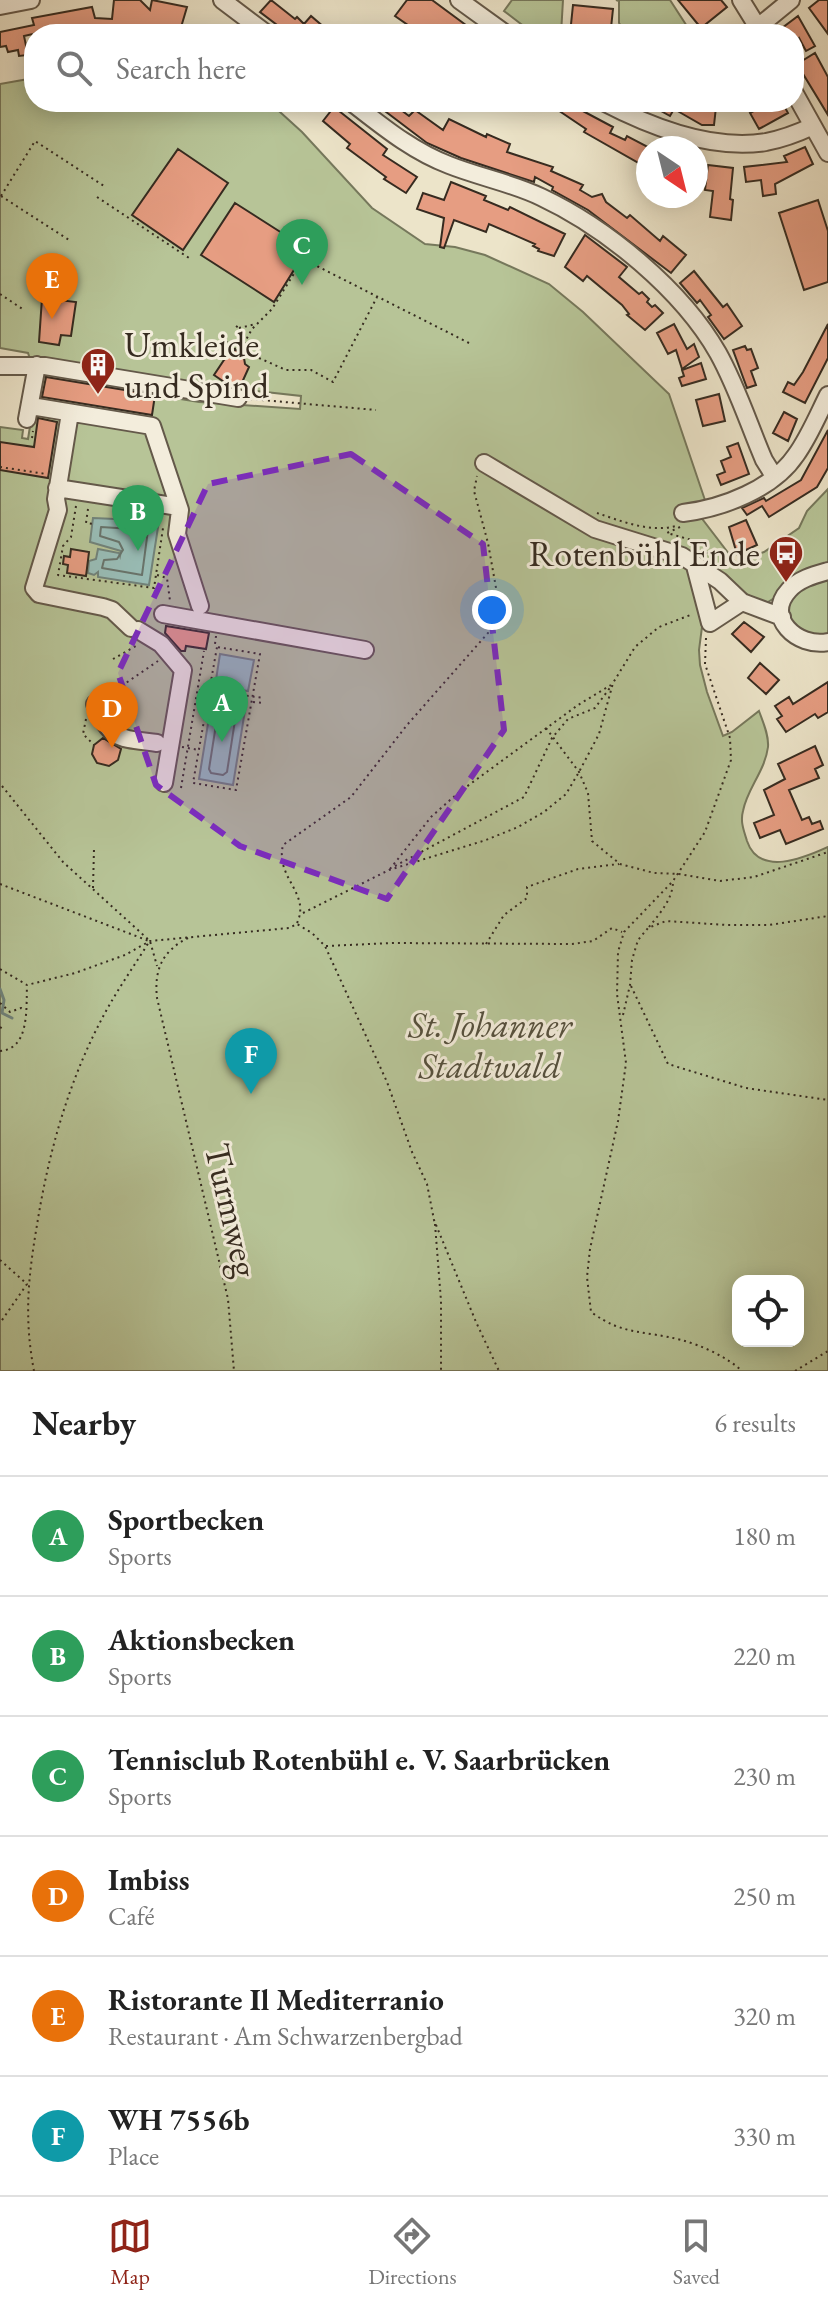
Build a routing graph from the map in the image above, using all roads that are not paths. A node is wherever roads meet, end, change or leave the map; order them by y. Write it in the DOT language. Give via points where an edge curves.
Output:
graph roads {
  1 [pos="31,0"];
  2 [pos="222,0"];
  3 [pos="459,0"];
  4 [pos="741,0"];
  5 [pos="791,0"];
  6 [pos="0,6"];
  7 [pos="254,24"];
  8 [pos="492,24"];
  9 [pos="756,24"];
  10 [pos="767,24"];
  11 [pos="804,110"];
  12 [pos="364,112"];
  13 [pos="625,112"];
  14 [pos="813,126"];
  15 [pos="828,153"];
  16 [pos="37,365"];
  17 [pos="0,366"];
  18 [pos="828,395"];
  19 [pos="238,398"];
  20 [pos="70,413"];
  21 [pos="484,463"];
  22 [pos="774,476"];
  23 [pos="54,481"];
  24 [pos="179,507"];
  25 [pos="687,517"];
  26 [pos="697,567"];
  27 [pos="828,571"];
  28 [pos="742,602"];
  29 [pos="200,606"];
  30 [pos="163,614"];
  31 [pos="782,617"];
  32 [pos="828,642"];
  33 [pos="365,650"];
  34 [pos="91,710"];
  35 [pos="157,743"];
  36 [pos="164,783"];
  1 -- 6 [label="street"];
  2 -- 7 [label="street"];
  3 -- 8 [label="street"];
  4 -- 9 [label="street"];
  5 -- 10 [label="street"];
  11 -- 14 [label="street"];
  12 -- 22 [label="street" via="423,153 572,213 648,271 717,352"];
  13 -- 14 [label="street" via="660,128 726,142 762,143"];
  14 -- 15 [label="street"];
  16 -- 17 [label="street"];
  16 -- 19 [label="street"];
  16 -- 20 [label="street" via="35,424"];
  18 -- 22 [label="street" via="799,452"];
  20 -- 23 [label="street"];
  20 -- 24 [label="street" via="152,426"];
  21 -- 26 [label="street" via="595,529 667,550"];
  22 -- 25 [label="street" via="743,497"];
  23 -- 24 [label="street"];
  23 -- 36 [label="street" via="58,510 34,588 39,594 112,610 161,644 183,670"];
  24 -- 29 [label="street" via="177,534"];
  26 -- 28 [label="street"];
  26 -- 28 [label="street" via="708,616"];
  27 -- 31 [label="street" via="790,588"];
  28 -- 31 [label="street"];
  30 -- 33 [label="street"];
  31 -- 32 [label="street" via="801,640"];
  34 -- 35 [label="street" via="114,735"];
}
